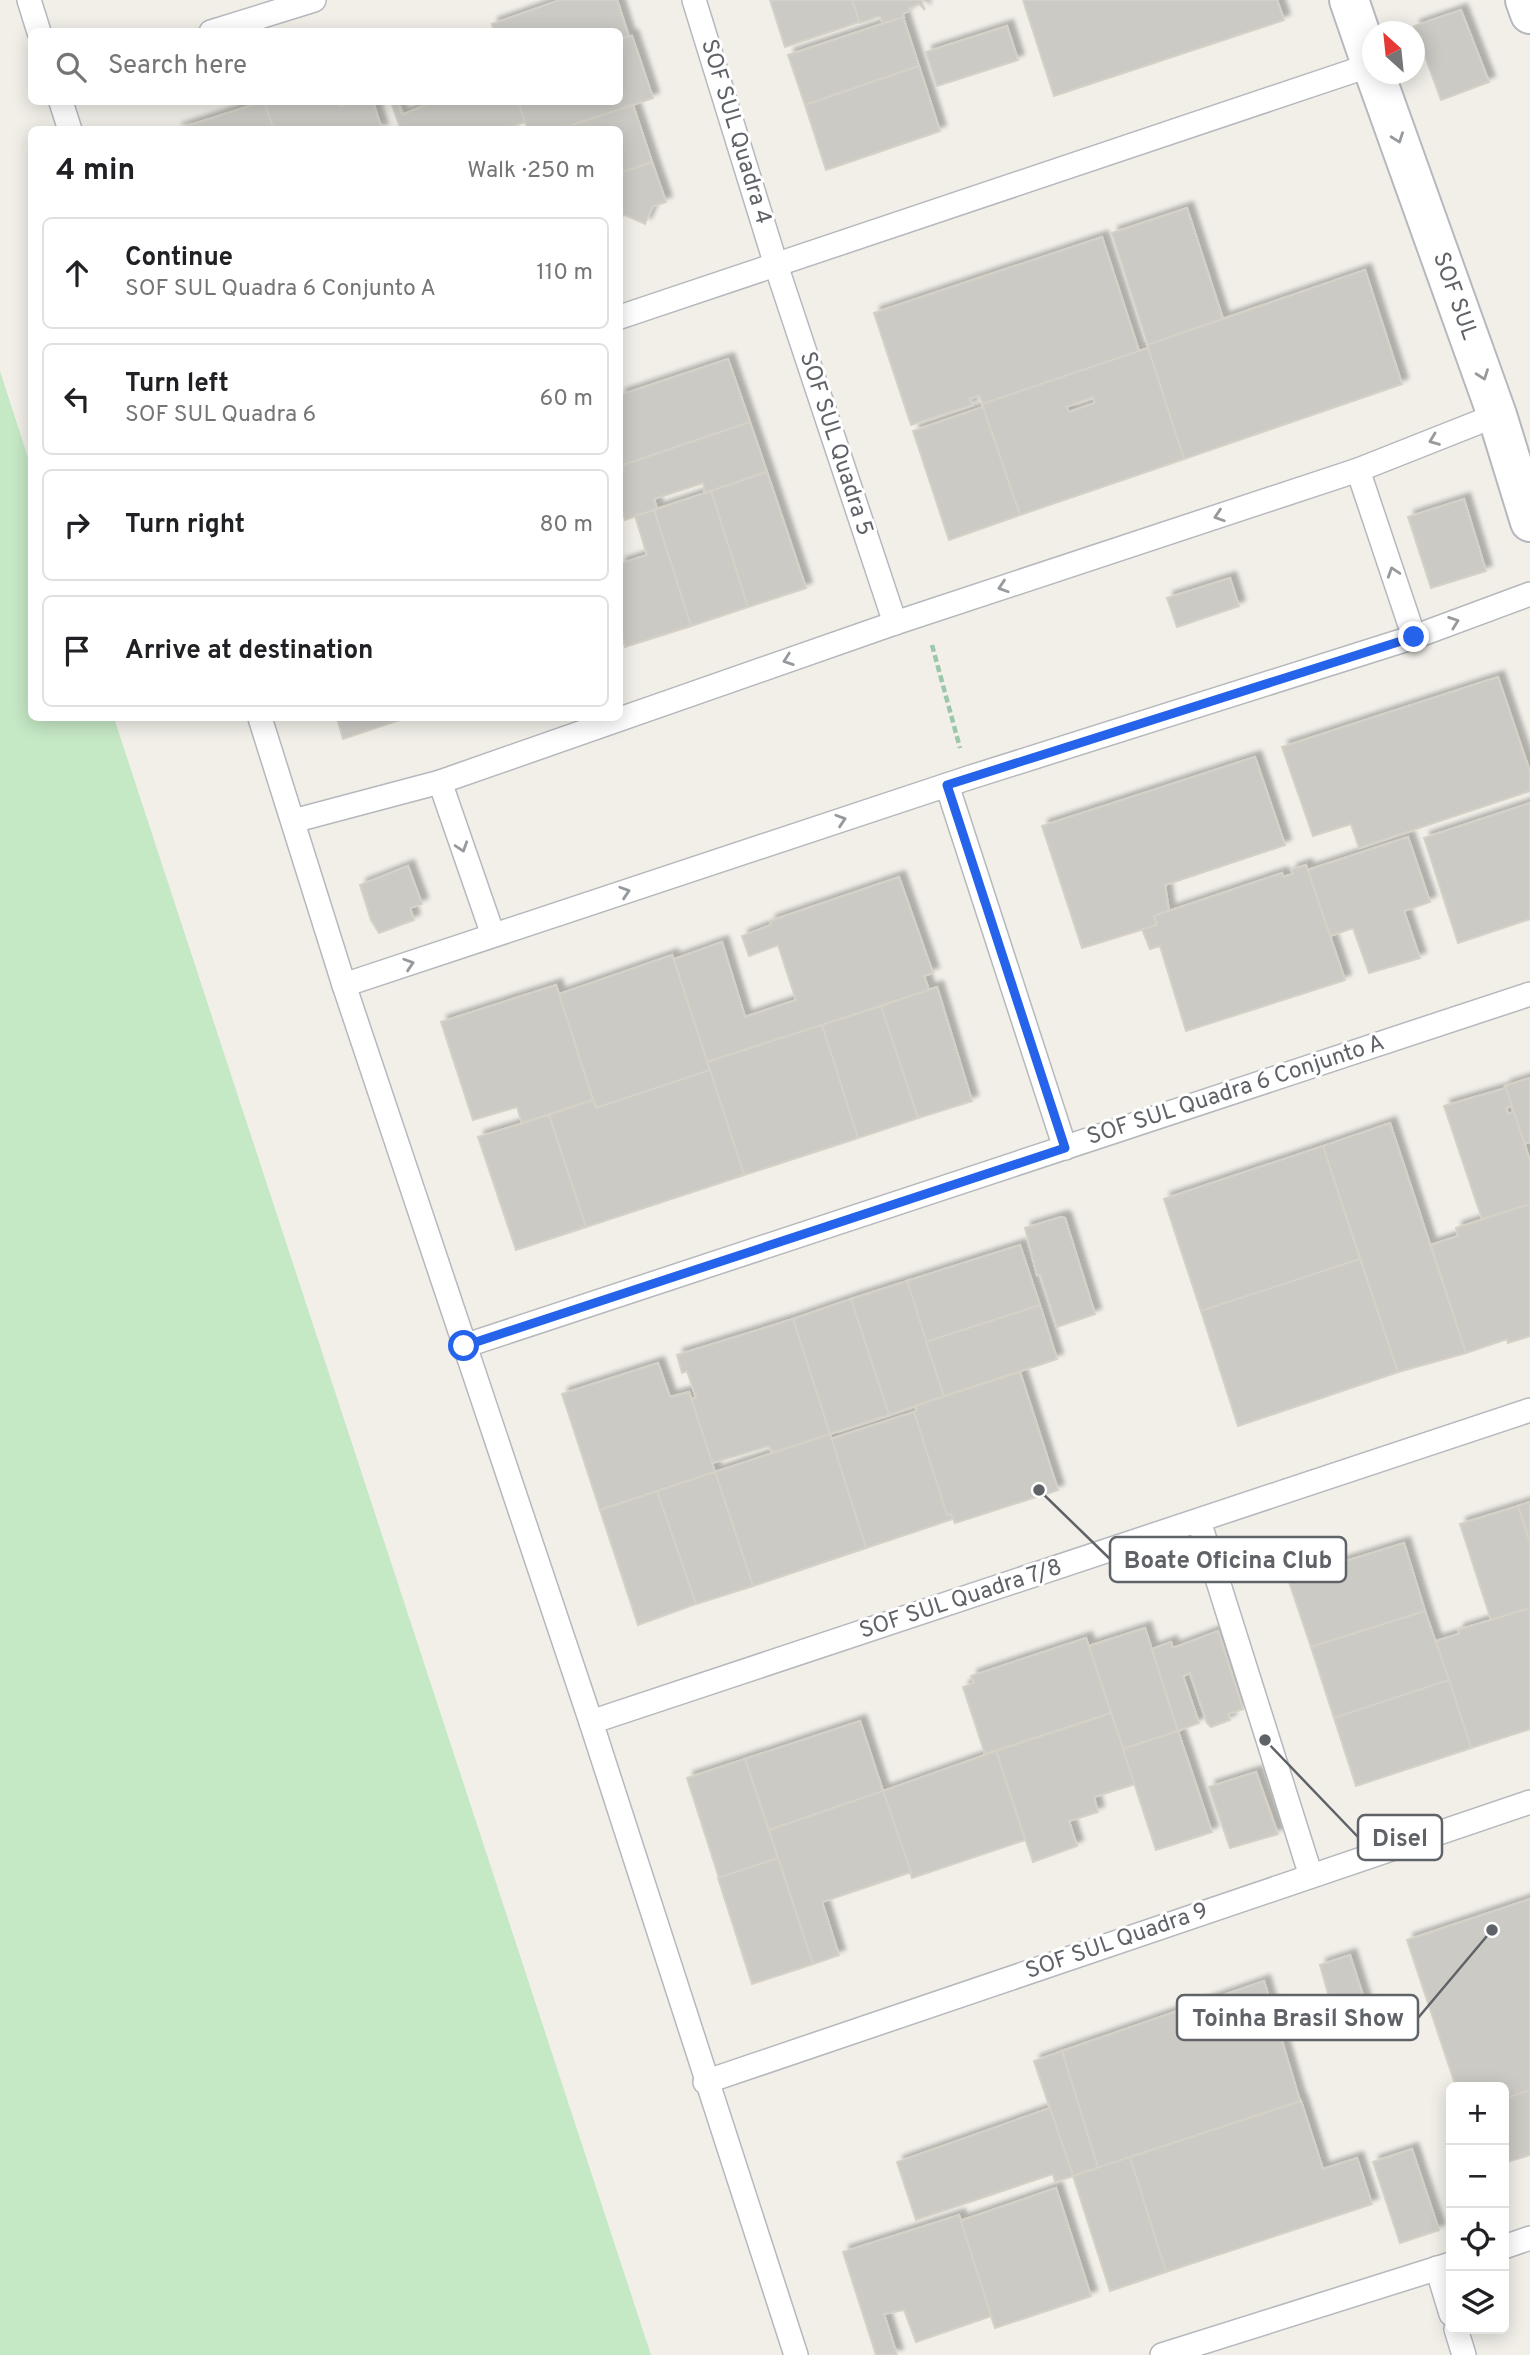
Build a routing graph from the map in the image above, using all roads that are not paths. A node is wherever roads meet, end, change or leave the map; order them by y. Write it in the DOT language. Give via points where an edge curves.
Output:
graph roads {
  1 [pos="29,0"];
  2 [pos="314,0"];
  3 [pos="694,0"];
  4 [pos="1349,0"];
  5 [pos="1525,0"];
  6 [pos="1530,14"];
  7 [pos="38,28"];
  8 [pos="224,28"];
  9 [pos="1362,37"];
  10 [pos="1362,72"];
  11 [pos="1379,84"];
  12 [pos="62,105"];
  13 [pos="69,126"];
  14 [pos="776,265"];
  15 [pos="623,316"];
  16 [pos="1497,415"];
  17 [pos="1358,470"];
  18 [pos="1530,522"];
  19 [pos="1530,594"];
  20 [pos="894,623"];
  21 [pos="1414,637"];
  22 [pos="623,718"];
  23 [pos="261,721"];
  24 [pos="614,721"];
  25 [pos="958,781"];
  26 [pos="440,782"];
  27 [pos="293,821"];
  28 [pos="494,936"];
  29 [pos="345,985"];
  30 [pos="1530,994"];
  31 [pos="1065,1148"];
  32 [pos="464,1346"];
  33 [pos="1530,1410"];
  34 [pos="1199,1521"];
  35 [pos="591,1723"];
  36 [pos="1530,1802"];
  37 [pos="1311,1876"];
  38 [pos="705,2082"];
  39 [pos="1530,2238"];
  40 [pos="1509,2244"];
  41 [pos="1444,2266"];
  42 [pos="1458,2334"];
  43 [pos="796,2355"];
  44 [pos="1161,2355"];
  45 [pos="1464,2355"];
  1 -- 7 [label="lane"];
  2 -- 8 [label="lane"];
  3 -- 14 [label="lane, SOF SUL Quadra 4"];
  4 -- 9 [label="street, SOF SUL"];
  5 -- 6 [label="street"];
  10 -- 14 [label="lane"];
  11 -- 16 [label="street, SOF SUL, one-way"];
  12 -- 13 [label="lane"];
  14 -- 15 [label="lane"];
  14 -- 20 [label="lane, SOF SUL Quadra 5"];
  16 -- 17 [label="lane, one-way"];
  16 -- 18 [label="street, SOF SUL"];
  17 -- 20 [label="lane, one-way"];
  21 -- 17 [label="lane, one-way"];
  21 -- 19 [label="lane, one-way"];
  20 -- 22 [label="lane, one-way"];
  21 -- 25 [label="lane"];
  23 -- 27 [label="lane"];
  24 -- 26 [label="lane, one-way"];
  28 -- 25 [label="lane, one-way"];
  25 -- 31 [label="lane"];
  26 -- 27 [label="lane"];
  26 -- 28 [label="lane, one-way"];
  27 -- 29 [label="lane"];
  29 -- 28 [label="lane, one-way"];
  29 -- 32 [label="lane"];
  30 -- 31 [label="lane, SOF SUL Quadra 6 Conjunto A"];
  31 -- 32 [label="lane, SOF SUL Quadra 6 Conjunto A"];
  32 -- 35 [label="lane"];
  33 -- 34 [label="lane, SOF SUL Quadra 7/8"];
  34 -- 35 [label="lane, SOF SUL Quadra 7/8"];
  34 -- 37 [label="lane"];
  35 -- 38 [label="lane"];
  36 -- 37 [label="lane, SOF SUL Quadra 9"];
  37 -- 38 [label="lane, SOF SUL Quadra 9"];
  38 -- 43 [label="lane"];
  39 -- 40 [label="lane"];
  41 -- 44 [label="lane"];
  42 -- 45 [label="lane"];
}
